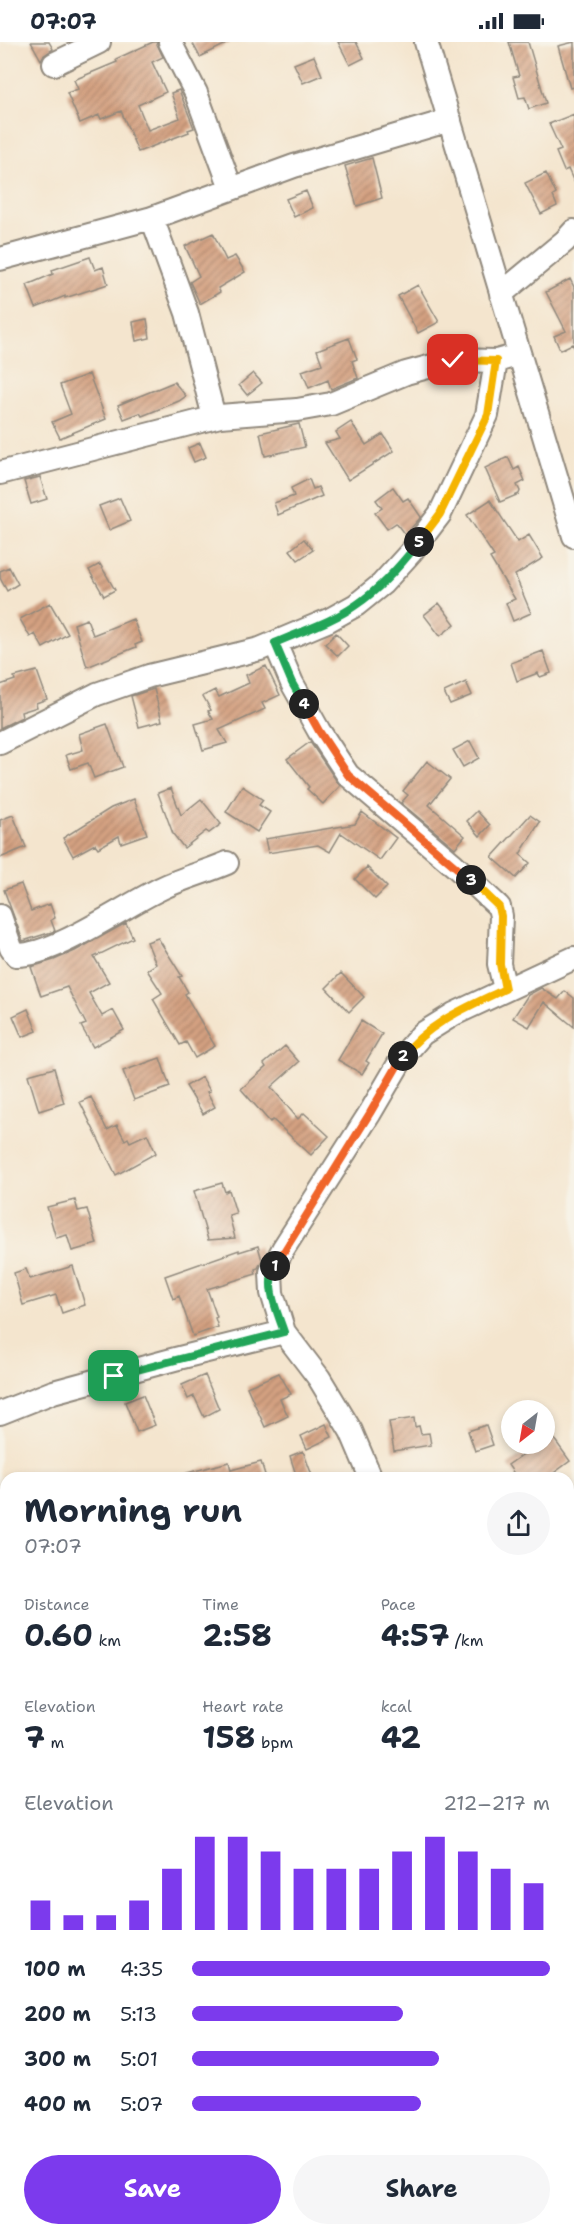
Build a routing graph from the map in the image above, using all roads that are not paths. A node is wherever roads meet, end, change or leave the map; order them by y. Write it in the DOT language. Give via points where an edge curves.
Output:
graph roads {
  1 [pos="99,42"];
  2 [pos="170,42"];
  3 [pos="426,42"];
  4 [pos="54,64"];
  5 [pos="450,120"];
  6 [pos="231,188"];
  7 [pos="152,218"];
  8 [pos="574,231"];
  9 [pos="0,259"];
  10 [pos="501,294"];
  11 [pos="518,355"];
  12 [pos="496,361"];
  13 [pos="214,417"];
  14 [pos="0,473"];
  15 [pos="574,536"];
  16 [pos="275,643"];
  17 [pos="0,743"];
  18 [pos="227,864"];
  19 [pos="0,916"];
  20 [pos="574,958"];
  21 [pos="505,989"];
  22 [pos="284,1332"];
  23 [pos="0,1413"];
  24 [pos="368,1472"];
  1 -- 4 [label="street"];
  2 -- 6 [label="street" via="196,93"];
  3 -- 5 [label="street"];
  5 -- 6 [label="street"];
  5 -- 10 [label="street"];
  6 -- 7 [label="street"];
  7 -- 9 [label="street"];
  7 -- 13 [label="street" via="187,313"];
  8 -- 10 [label="street"];
  10 -- 11 [label="street"];
  11 -- 12 [label="street"];
  11 -- 15 [label="street"];
  12 -- 13 [label="street" via="453,360 406,373 331,404"];
  12 -- 16 [label="street" via="488,415 440,514 411,552 356,605"];
  13 -- 14 [label="street"];
  16 -- 17 [label="street" via="149,676 108,691"];
  16 -- 21 [label="street" via="292,683 348,775 499,907 500,964"];
  18 -- 19 [label="street" via="162,888 51,947 24,955 16,955 11,948"];
  20 -- 21 [label="street"];
  21 -- 22 [label="street" via="422,1034 404,1055 271,1272 272,1293"];
  22 -- 23 [label="street" via="53,1392"];
  22 -- 24 [label="street" via="319,1378 351,1431"];
}
